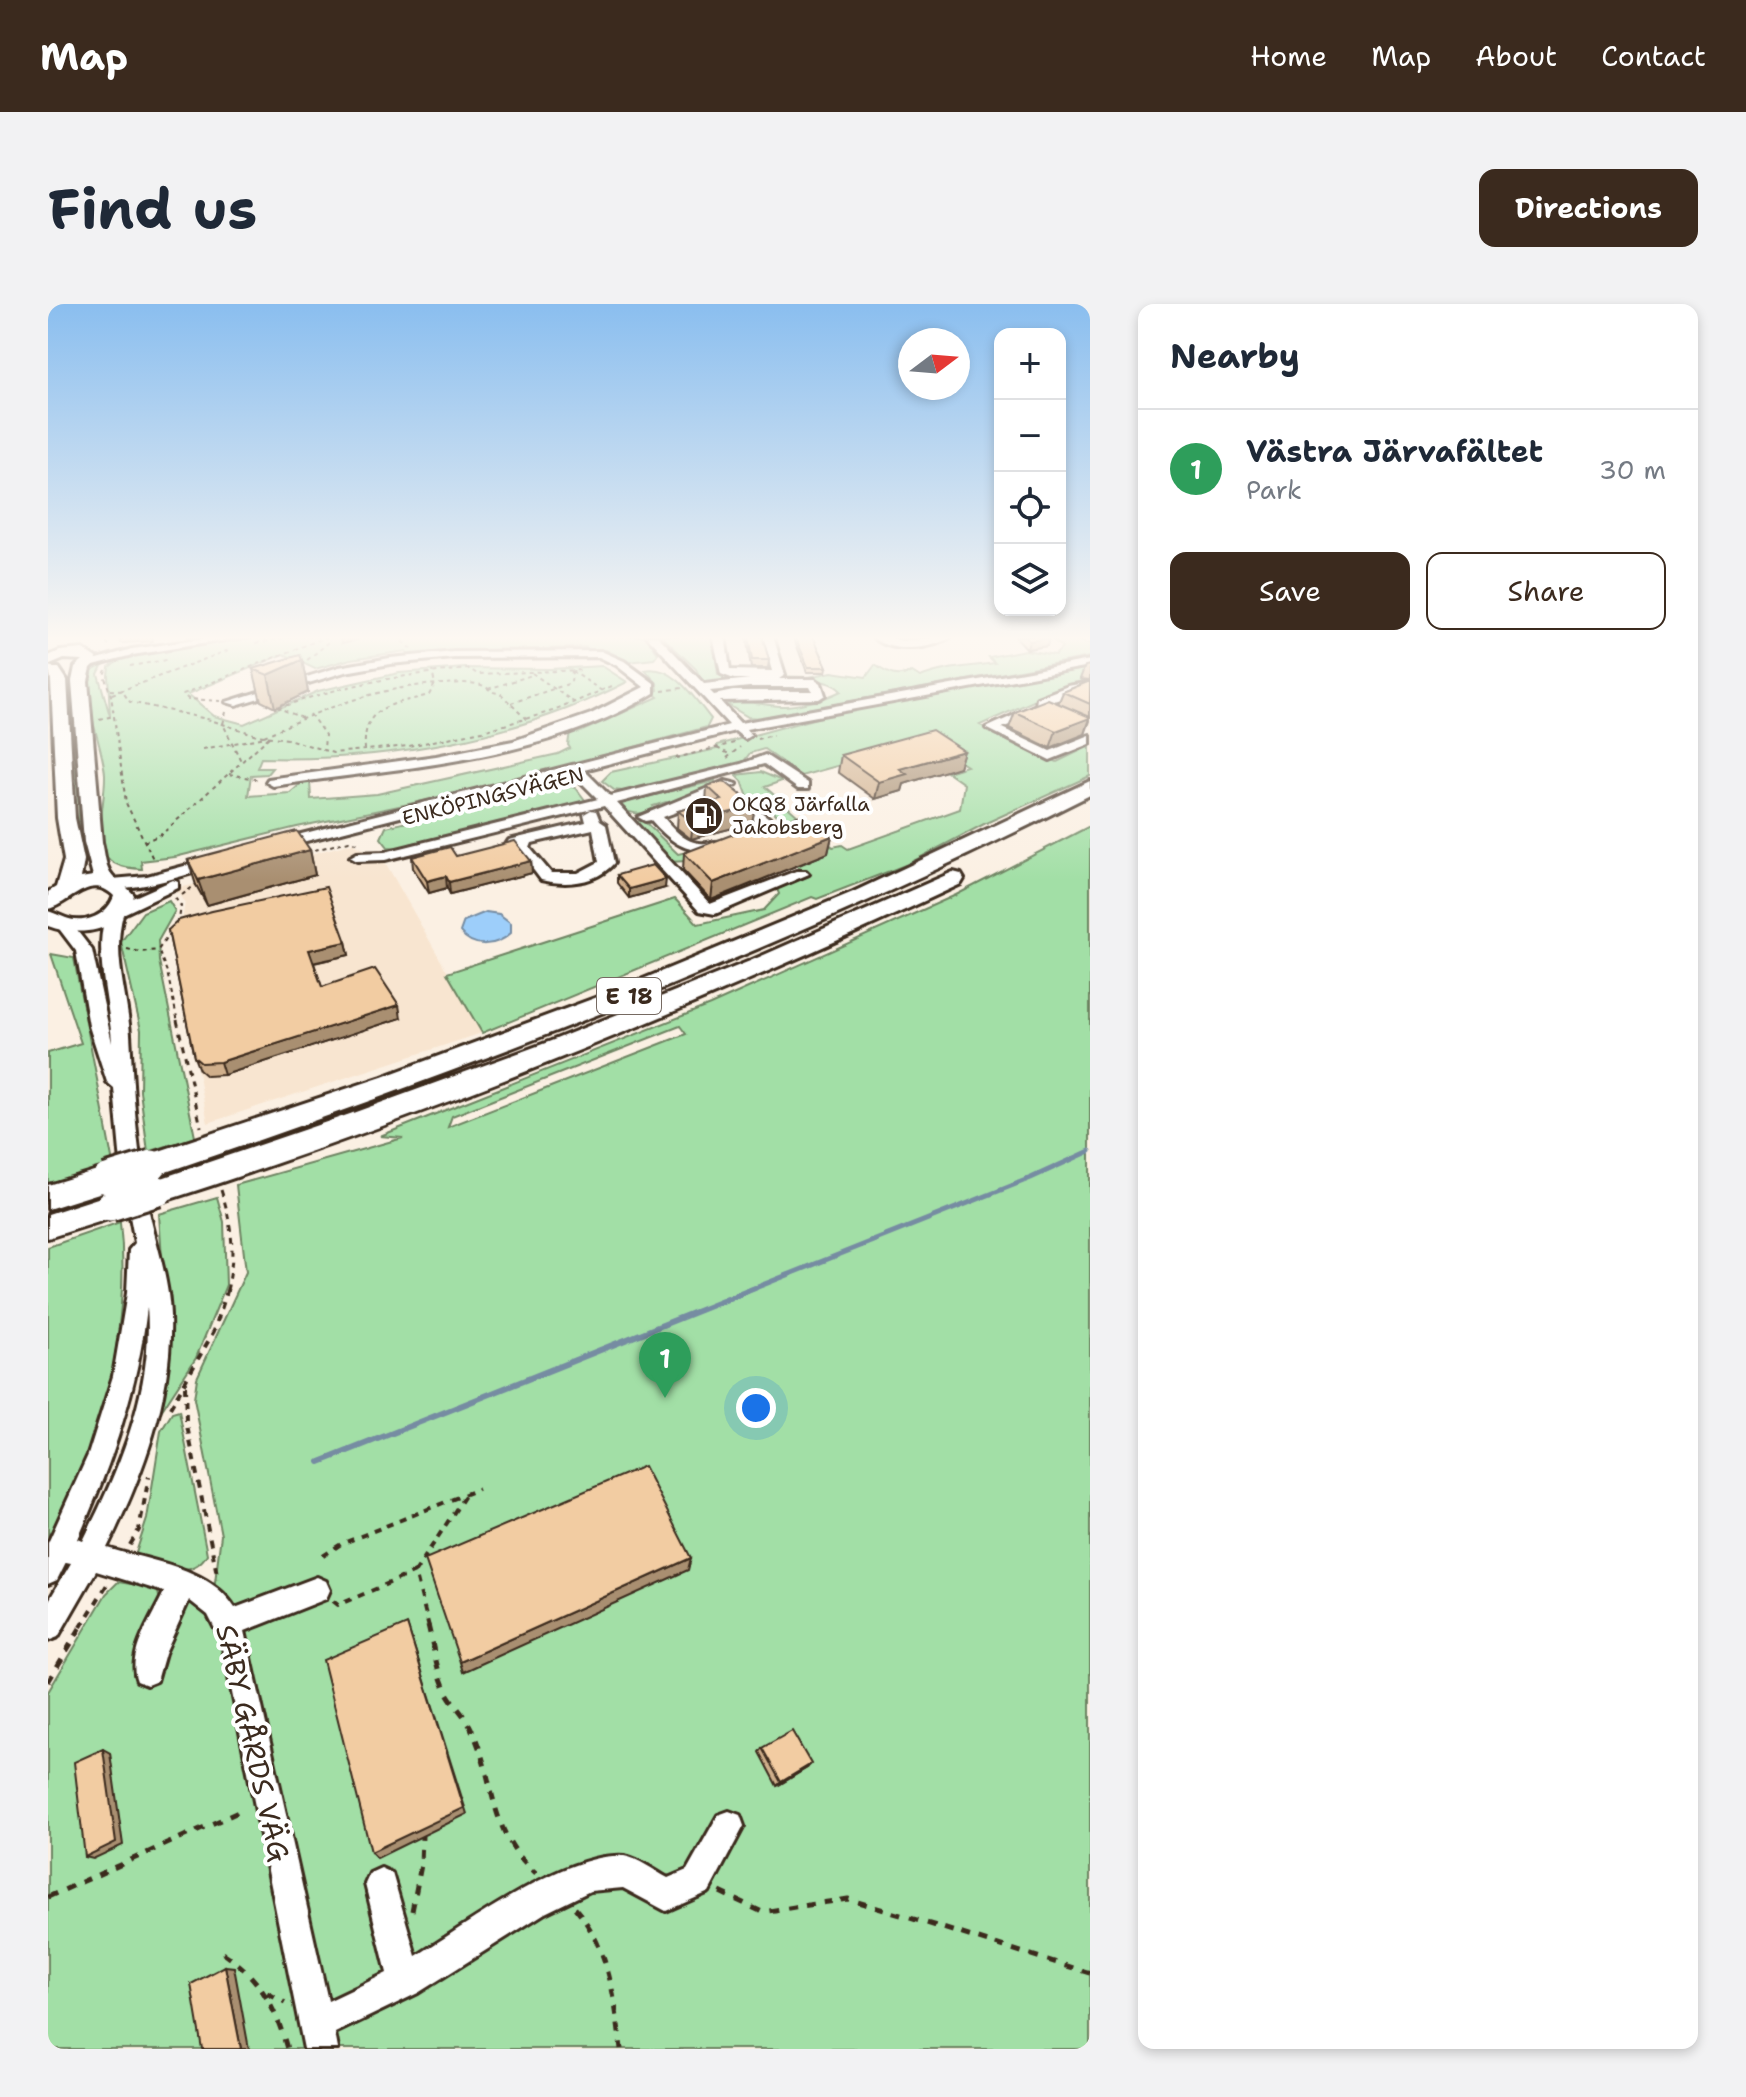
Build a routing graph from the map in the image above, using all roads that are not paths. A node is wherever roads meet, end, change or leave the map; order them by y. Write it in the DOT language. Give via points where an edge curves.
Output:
graph roads {
  1 [pos="61,717"];
  2 [pos="83,717"];
  3 [pos="591,717"];
  4 [pos="725,717"];
  5 [pos="813,717"];
  6 [pos="1025,717"];
  7 [pos="559,732"];
  8 [pos="741,738"];
  9 [pos="1090,739"];
  10 [pos="577,771"];
  11 [pos="723,774"];
  12 [pos="427,776"];
  13 [pos="316,777"];
  14 [pos="273,782"];
  15 [pos="374,783"];
  16 [pos="803,786"];
  17 [pos="1090,787"];
  18 [pos="589,806"];
  19 [pos="613,807"];
  20 [pos="1090,809"];
  21 [pos="654,815"];
  22 [pos="594,824"];
  23 [pos="372,837"];
  24 [pos="525,841"];
  25 [pos="495,848"];
  26 [pos="251,853"];
  27 [pos="357,857"];
  28 [pos="96,859"];
  29 [pos="227,869"];
  30 [pos="801,874"];
  31 [pos="110,883"];
  32 [pos="57,889"];
  33 [pos="48,903"];
  34 [pos="116,911"];
  35 [pos="55,923"];
  36 [pos="123,1105"];
  37 [pos="155,1178"];
  38 [pos="50,1219"];
  39 [pos="140,1222"];
  40 [pos="88,1557"];
  41 [pos="54,1559"];
  42 [pos="182,1584"];
  43 [pos="317,1590"];
  44 [pos="227,1619"];
  45 [pos="48,1627"];
  46 [pos="147,1671"];
  47 [pos="729,1826"];
  48 [pos="381,1884"];
  49 [pos="406,1981"];
  50 [pos="318,2037"];
  1 -- 32 [label="main road" via="66,818"];
  2 -- 28 [label="main road"];
  3 -- 7 [label="street"];
  4 -- 8 [label="street"];
  5 -- 8 [label="street, ENKÖPINGSVÄGEN"];
  6 -- 9 [label="street" via="992,728 1050,756"];
  7 -- 12 [label="street" via="559,744 535,752"];
  7 -- 13 [label="street" via="432,763"];
  8 -- 10 [label="street, ENKÖPINGSVÄGEN"];
  10 -- 19 [label="street"];
  10 -- 23 [label="street, ENKÖPINGSVÄGEN"];
  11 -- 16 [label="street" via="765,759"];
  11 -- 19 [label="street"];
  11 -- 21 [label="street" via="703,795"];
  11 -- 21 [label="street" via="737,799 773,832 692,849"];
  13 -- 14 [label="street"];
  13 -- 15 [label="street" via="316,788"];
  17 -- 37 [label="highway, E 18" via="877,892 687,974"];
  18 -- 19 [label="street"];
  18 -- 22 [label="street"];
  18 -- 23 [label="street"];
  19 -- 21 [label="street" via="630,818"];
  19 -- 30 [label="street" via="705,908 715,909"];
  20 -- 37 [label="highway, E 18" via="882,913 705,991 408,1106"];
  22 -- 24 [label="street"];
  22 -- 24 [label="street" via="599,825 607,863 596,873 569,880 546,877 523,848"];
  23 -- 26 [label="street, ENKÖPINGSVÄGEN"];
  23 -- 26 [label="street, ENKÖPINGSVÄGEN" via="285,843"];
  23 -- 27 [label="street"];
  24 -- 25 [label="street"];
  26 -- 28 [label="street" via="142,873 110,868"];
  26 -- 31 [label="street, ENKÖPINGSVÄGEN" via="148,880"];
  28 -- 31 [label="main road"];
  29 -- 34 [label="street" via="151,893"];
  31 -- 32 [label="main road"];
  31 -- 34 [label="main road" via="124,895"];
  32 -- 33 [label="main road"];
  34 -- 35 [label="main road" via="89,924"];
  34 -- 36 [label="street" via="109,944 120,1020"];
  35 -- 36 [label="street" via="84,950 98,1026"];
  36 -- 39 [label="street"];
  37 -- 38 [label="highway, E 18, bridge"];
  39 -- 40 [label="street" via="153,1267 157,1358 136,1445"];
  39 -- 41 [label="street" via="139,1291 119,1403 91,1484"];
  40 -- 41 [label="street, SÄBY GÅRDS VÄG"];
  40 -- 42 [label="street, SÄBY GÅRDS VÄG"];
  40 -- 45 [label="street"];
  42 -- 44 [label="street, SÄBY GÅRDS VÄG" via="214,1599"];
  42 -- 46 [label="street"];
  43 -- 44 [label="street"];
  44 -- 50 [label="street, SÄBY GÅRDS VÄG"];
  47 -- 49 [label="street" via="698,1881 666,1895 626,1872 588,1875"];
  48 -- 49 [label="street"];
  49 -- 50 [label="street"];
}
